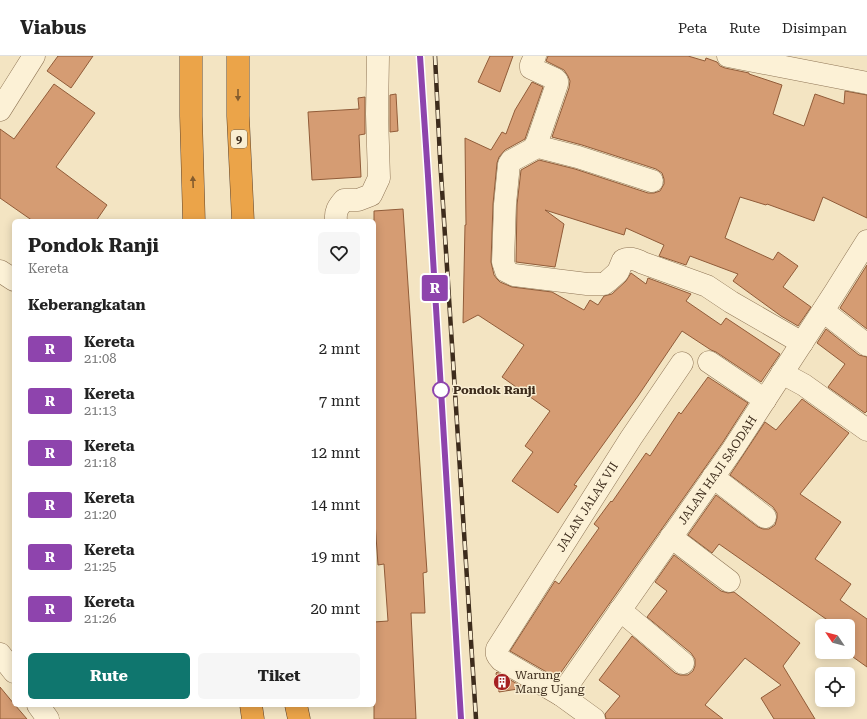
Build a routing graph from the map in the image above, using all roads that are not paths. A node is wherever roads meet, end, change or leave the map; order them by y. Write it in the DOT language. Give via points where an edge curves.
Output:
graph roads {
  1 [pos="34,56"];
  2 [pos="191,56"];
  3 [pos="238,56"];
  4 [pos="378,56"];
  5 [pos="535,56"];
  6 [pos="728,56"];
  7 [pos="867,83"];
  8 [pos="0,110"];
  9 [pos="535,146"];
  10 [pos="652,181"];
  11 [pos="194,219"];
  12 [pos="243,219"];
  13 [pos="336,219"];
  14 [pos="867,241"];
  15 [pos="0,271"];
  16 [pos="12,279"];
  17 [pos="822,311"];
  18 [pos="802,343"];
  19 [pos="867,345"];
  20 [pos="709,362"];
  21 [pos="682,363"];
  22 [pos="782,373"];
  23 [pos="765,400"];
  24 [pos="867,430"];
  25 [pos="713,477"];
  26 [pos="765,517"];
  27 [pos="671,537"];
  28 [pos="729,581"];
  29 [pos="620,610"];
  30 [pos="0,654"];
  31 [pos="683,663"];
  32 [pos="12,669"];
  33 [pos="561,695"];
  34 [pos="39,707"];
  35 [pos="251,707"];
  36 [pos="296,707"];
  37 [pos="48,719"];
  38 [pos="253,719"];
  39 [pos="299,719"];
  40 [pos="594,719"];
  1 -- 8 [label="street"];
  11 -- 2 [label="highway, one-way"];
  3 -- 12 [label="highway, 9, one-way"];
  4 -- 13 [label="street" via="379,178 371,195 358,200 344,200 338,206"];
  5 -- 9 [label="street" via="531,68 557,81"];
  6 -- 7 [label="street"];
  9 -- 10 [label="street"];
  9 -- 18 [label="street" via="509,164 503,262 506,271 514,275 600,284 618,272 624,259 634,258 707,286"];
  14 -- 17 [label="street, JALAN HAJI SAODAH"];
  15 -- 16 [label="street"];
  17 -- 18 [label="street, JALAN HAJI SAODAH"];
  17 -- 19 [label="street"];
  18 -- 22 [label="street, JALAN HAJI SAODAH"];
  20 -- 23 [label="street"];
  21 -- 33 [label="street, JALAN JALAK VII" via="631,438 497,649 497,656 501,660"];
  22 -- 23 [label="street, JALAN HAJI SAODAH"];
  22 -- 24 [label="street" via="804,385"];
  23 -- 25 [label="street, JALAN HAJI SAODAH"];
  25 -- 26 [label="street"];
  25 -- 27 [label="street, JALAN HAJI SAODAH"];
  27 -- 28 [label="street"];
  27 -- 29 [label="street, JALAN HAJI SAODAH"];
  29 -- 31 [label="street"];
  29 -- 33 [label="street, JALAN HAJI SAODAH"];
  30 -- 32 [label="street"];
  33 -- 40 [label="street"];
  34 -- 37 [label="street"];
  35 -- 38 [label="highway"];
  36 -- 39 [label="highway"];
}
